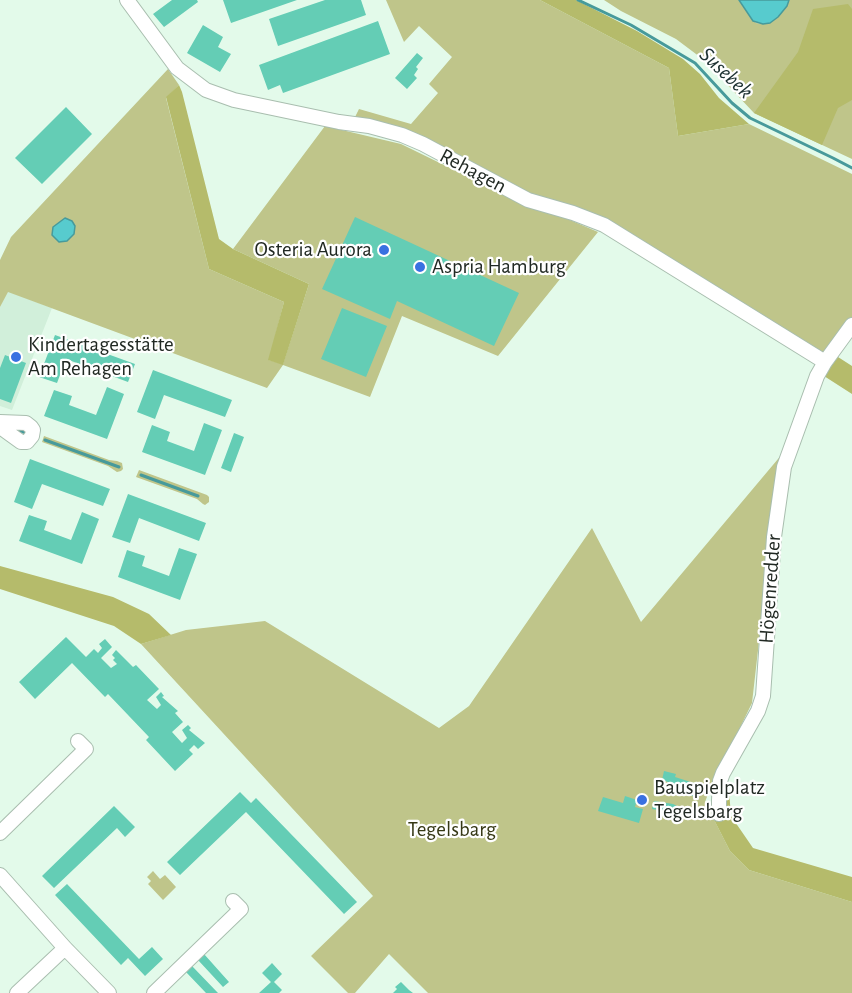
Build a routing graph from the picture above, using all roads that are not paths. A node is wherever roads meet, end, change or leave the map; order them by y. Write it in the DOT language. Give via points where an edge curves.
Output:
graph roads {
  1 [pos="127,0"];
  2 [pos="852,325"];
  3 [pos="825,362"];
  4 [pos="0,422"];
  5 [pos="0,427"];
  6 [pos="78,741"];
  7 [pos="719,814"];
  8 [pos="0,833"];
  9 [pos="0,875"];
  10 [pos="0,888"];
  11 [pos="233,901"];
  12 [pos="65,948"];
  13 [pos="17,993"];
  14 [pos="109,993"];
  15 [pos="154,993"];
  1 -- 3 [label="street, Rehagen" via="177,68 206,90 234,100 369,126 423,144 528,200 604,225"];
  2 -- 3 [label="street, Högenredder"];
  3 -- 7 [label="street, Högenredder" via="813,384 784,467 774,537 763,696 720,781"];
  4 -- 5 [label="street" via="26,423 33,430 27,442 21,442"];
  6 -- 8 [label="street" via="86,749"];
  9 -- 12 [label="street"];
  10 -- 12 [label="street" via="50,941"];
  11 -- 15 [label="street" via="241,909"];
  12 -- 13 [label="street"];
  12 -- 14 [label="street"];
}
